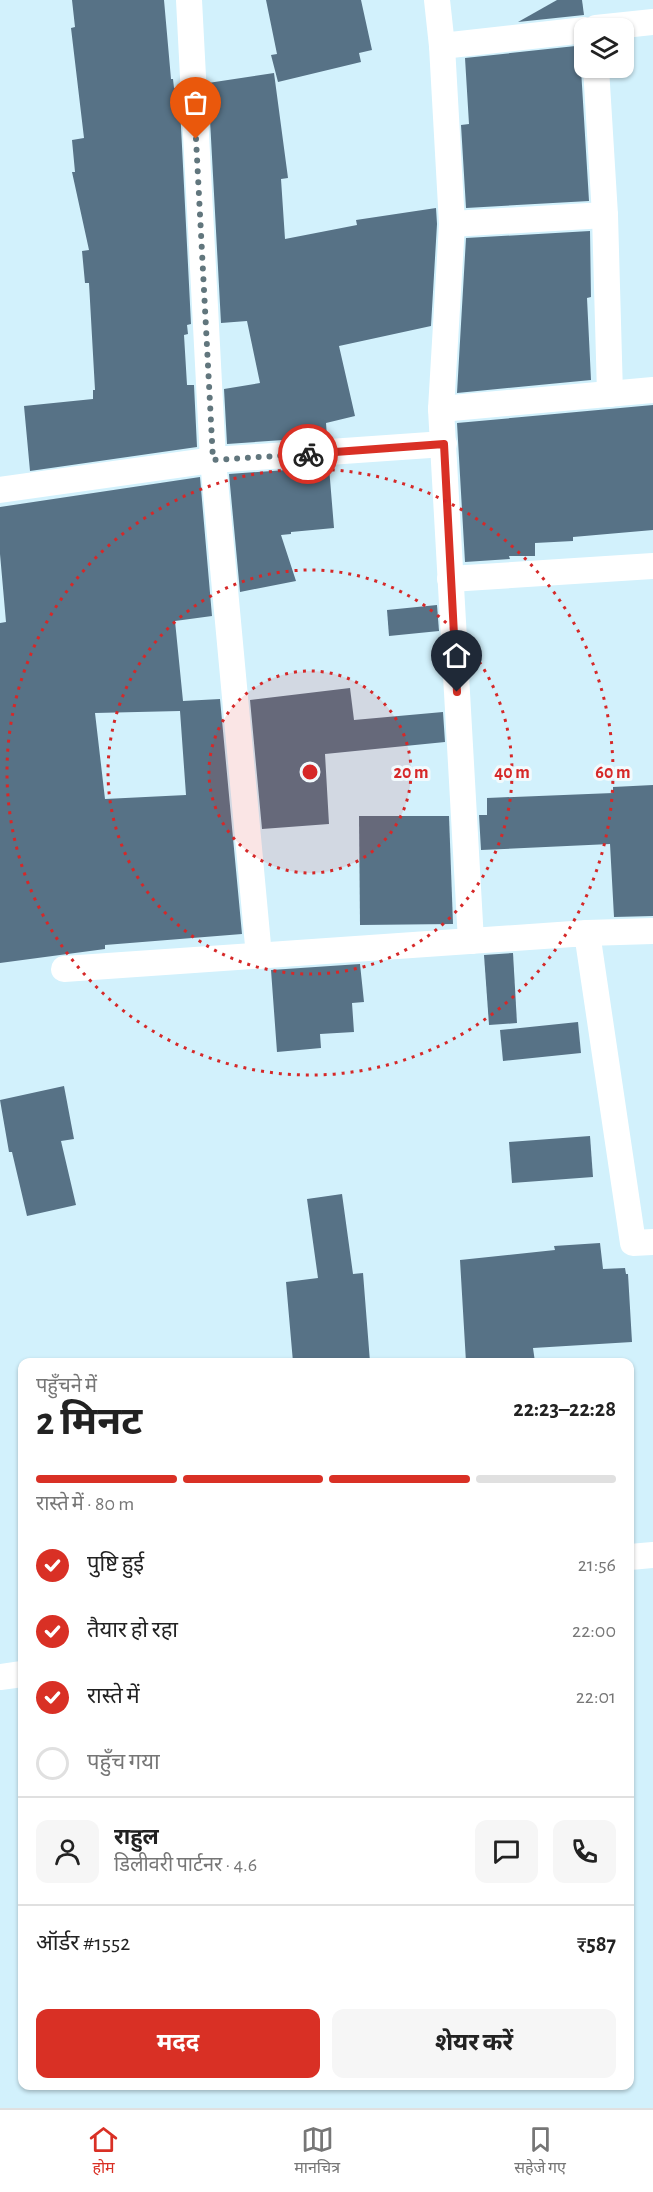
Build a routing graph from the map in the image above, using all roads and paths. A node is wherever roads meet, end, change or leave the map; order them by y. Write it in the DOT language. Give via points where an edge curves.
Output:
graph roads {
  1 [pos="189,0"];
  2 [pos="437,0"];
  3 [pos="653,22"];
  4 [pos="634,24"];
  5 [pos="574,31"];
  6 [pos="442,46"];
  7 [pos="597,78"];
  8 [pos="605,214"];
  9 [pos="452,224"];
  10 [pos="653,390"];
  11 [pos="610,394"];
  12 [pos="441,410"];
  13 [pos="444,444"];
  14 [pos="213,460"];
  15 [pos="0,490"];
  16 [pos="653,566"];
  17 [pos="450,579"];
  18 [pos="653,931"];
  19 [pos="588,933"];
  20 [pos="471,941"];
  21 [pos="259,956"];
  22 [pos="64,969"];
  23 [pos="653,1242"];
  24 [pos="653,1555"];
  25 [pos="634,1557"];
  26 [pos="18,1675"];
  27 [pos="0,1677"];
  1 -- 14 [label="street"];
  2 -- 6 [label="street"];
  3 -- 4 [label="street"];
  5 -- 6 [label="street"];
  6 -- 9 [label="street"];
  7 -- 8 [label="street"];
  8 -- 9 [label="street"];
  8 -- 11 [label="street"];
  9 -- 12 [label="street"];
  10 -- 11 [label="street"];
  11 -- 12 [label="street"];
  12 -- 13 [label="street"];
  13 -- 14 [label="street"];
  13 -- 17 [label="street"];
  14 -- 15 [label="street"];
  14 -- 21 [label="street"];
  16 -- 17 [label="street"];
  17 -- 20 [label="street"];
  18 -- 19 [label="street"];
  19 -- 20 [label="street"];
  19 -- 23 [label="street" via="633,1243"];
  20 -- 21 [label="street"];
  21 -- 22 [label="street"];
  24 -- 25 [label="street"];
  26 -- 27 [label="street"];
}
